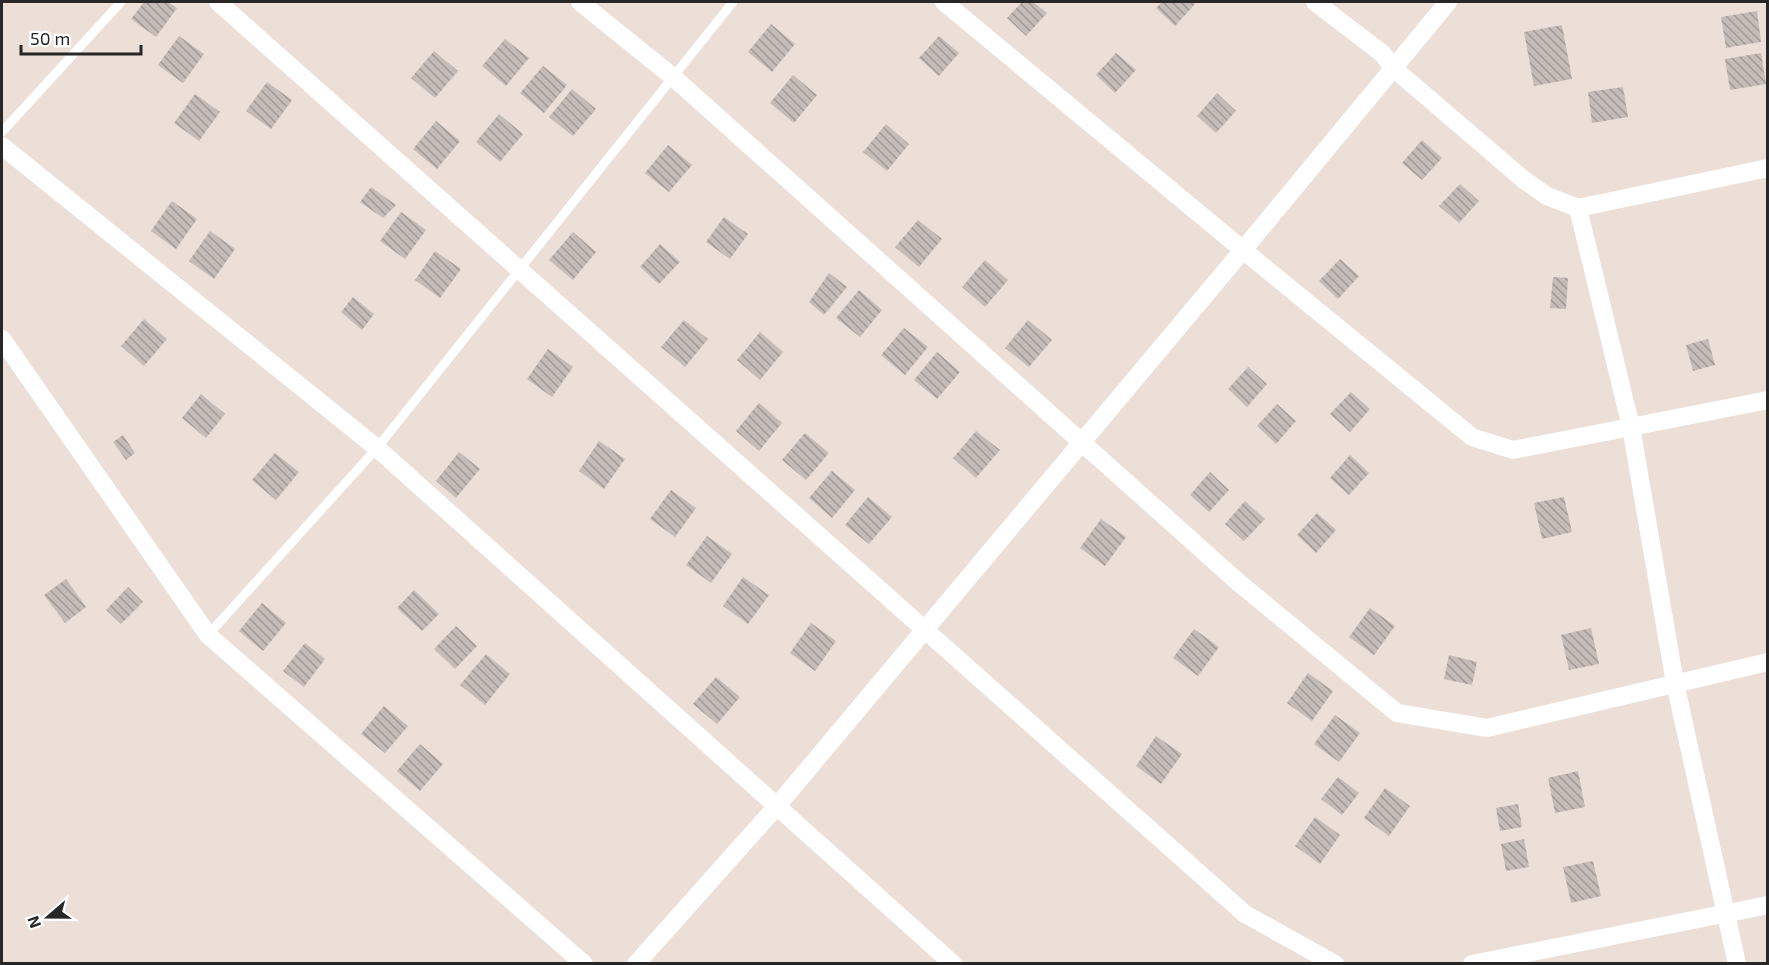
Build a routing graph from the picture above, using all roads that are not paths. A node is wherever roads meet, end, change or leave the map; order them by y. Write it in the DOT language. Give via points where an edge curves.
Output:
graph roads {
  1 [pos="121,2"];
  2 [pos="218,2"];
  3 [pos="580,2"];
  4 [pos="734,2"];
  5 [pos="944,2"];
  6 [pos="1315,2"];
  7 [pos="1448,2"];
  8 [pos="1392,68"];
  9 [pos="673,77"];
  10 [pos="2,132"];
  11 [pos="2,146"];
  12 [pos="1767,168"];
  13 [pos="1578,208"];
  14 [pos="1243,250"];
  15 [pos="520,270"];
  16 [pos="2,339"];
  17 [pos="1767,400"];
  18 [pos="1631,427"];
  19 [pos="1082,442"];
  20 [pos="377,448"];
  21 [pos="925,630"];
  22 [pos="208,635"];
  23 [pos="1767,662"];
  24 [pos="1675,683"];
  25 [pos="777,806"];
  26 [pos="1767,905"];
  27 [pos="1726,914"];
  28 [pos="584,963"];
  29 [pos="636,963"];
  30 [pos="952,963"];
  31 [pos="1335,963"];
  32 [pos="1472,963"];
  33 [pos="1737,963"];
  1 -- 10 [label="lane"];
  2 -- 15 [label="street"];
  3 -- 9 [label="street"];
  4 -- 9 [label="lane"];
  5 -- 14 [label="street"];
  6 -- 8 [label="street" via="1383,54"];
  7 -- 8 [label="street"];
  8 -- 13 [label="street" via="1524,180 1547,196"];
  8 -- 14 [label="street"];
  9 -- 15 [label="lane"];
  9 -- 19 [label="street"];
  11 -- 20 [label="street"];
  12 -- 13 [label="street"];
  13 -- 18 [label="street"];
  14 -- 18 [label="street" via="1472,437 1513,450"];
  14 -- 19 [label="street"];
  15 -- 20 [label="lane"];
  15 -- 21 [label="street"];
  16 -- 22 [label="street"];
  17 -- 18 [label="street"];
  18 -- 24 [label="street"];
  19 -- 21 [label="street"];
  19 -- 24 [label="street" via="1238,582 1397,713 1487,728"];
  20 -- 22 [label="lane"];
  20 -- 25 [label="street"];
  21 -- 25 [label="street"];
  21 -- 31 [label="street" via="1245,914"];
  22 -- 28 [label="street"];
  23 -- 24 [label="street"];
  24 -- 27 [label="street"];
  25 -- 29 [label="street"];
  25 -- 30 [label="street"];
  26 -- 27 [label="street"];
  27 -- 32 [label="street"];
  27 -- 33 [label="street"];
}
